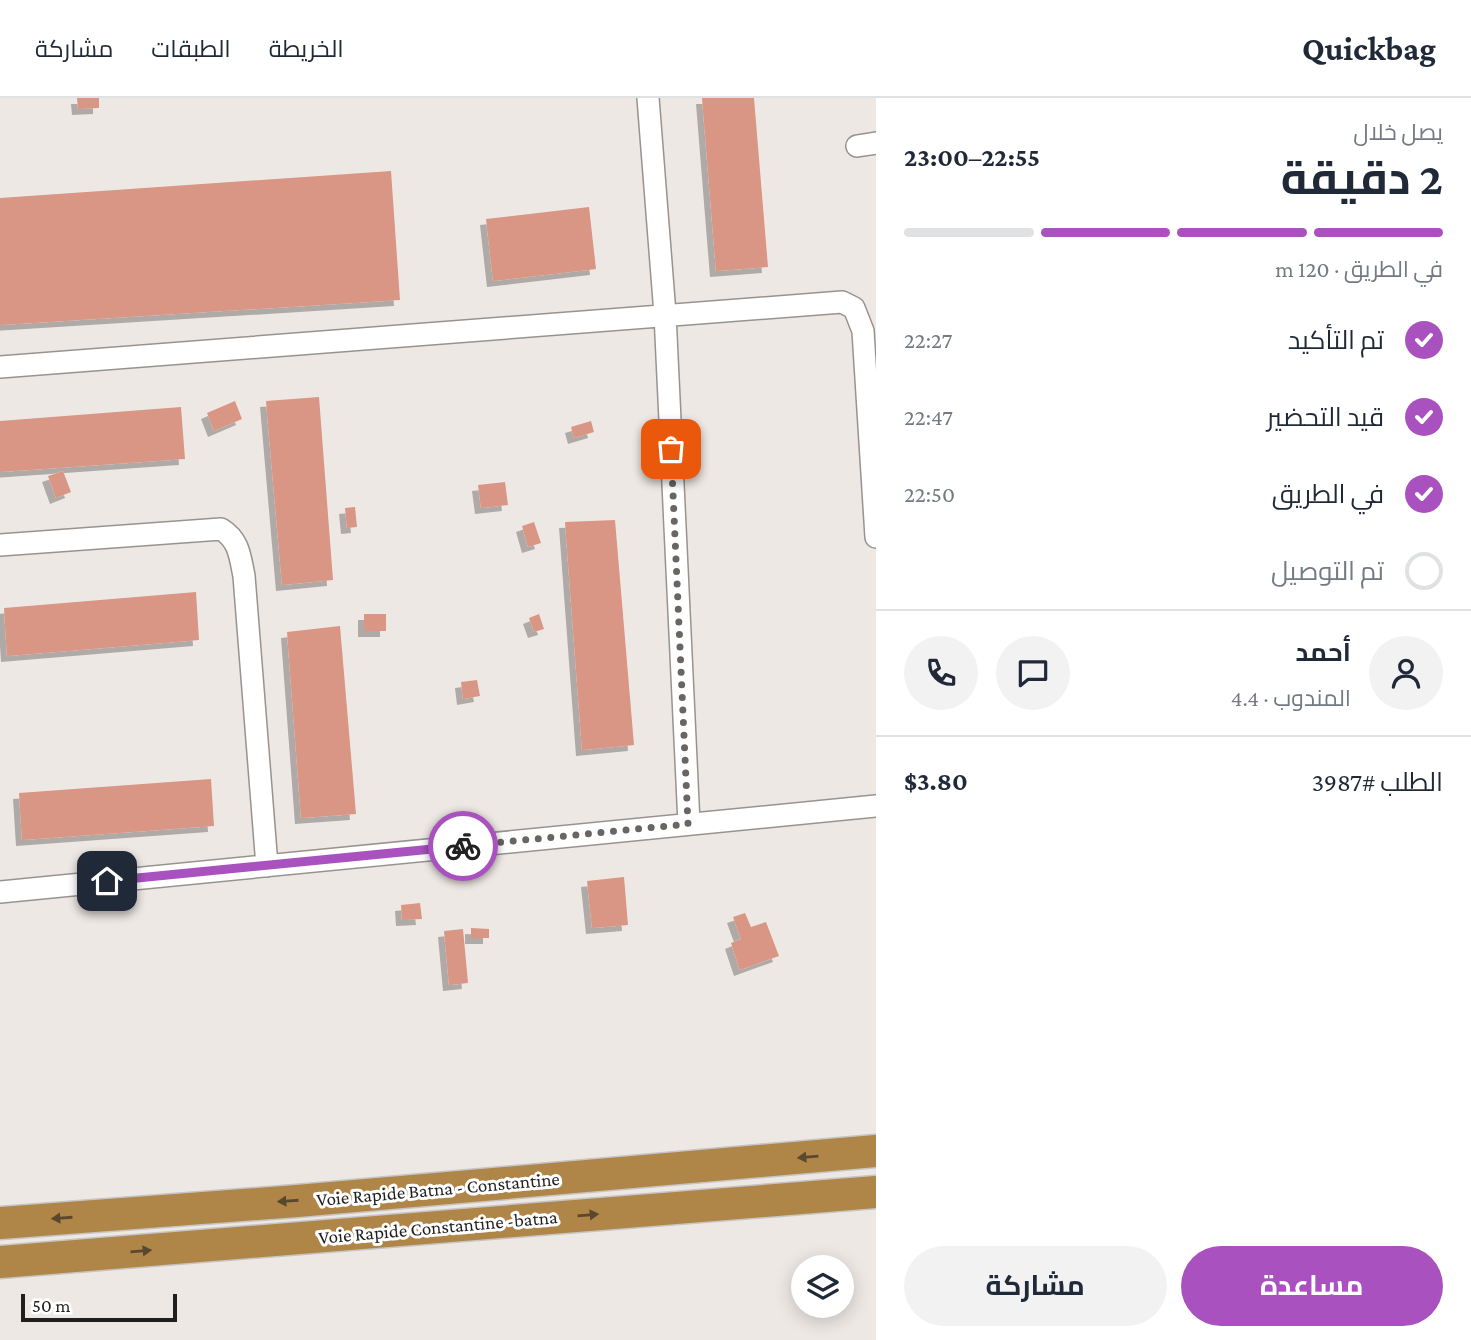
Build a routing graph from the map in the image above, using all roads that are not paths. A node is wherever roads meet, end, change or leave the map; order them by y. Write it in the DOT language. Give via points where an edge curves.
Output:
graph roads {
  1 [pos="648,98"];
  2 [pos="664,314"];
  3 [pos="0,367"];
  4 [pos="876,534"];
  5 [pos="0,545"];
  6 [pos="876,806"];
  7 [pos="688,824"];
  8 [pos="267,866"];
  9 [pos="0,892"];
  10 [pos="876,1151"];
  11 [pos="876,1192"];
  12 [pos="0,1223"];
  13 [pos="0,1262"];
  1 -- 2 [label="lane"];
  2 -- 3 [label="lane"];
  2 -- 4 [label="lane" via="825,302 854,308 863,331"];
  2 -- 7 [label="lane"];
  5 -- 8 [label="lane" via="220,529 233,537 244,576"];
  6 -- 7 [label="lane"];
  7 -- 8 [label="lane"];
  8 -- 9 [label="lane"];
  10 -- 12 [label="highway, Voie Rapide Batna - Constantine, one-way"];
  13 -- 11 [label="highway, Voie Rapide Constantine -batna, one-way"];
}
